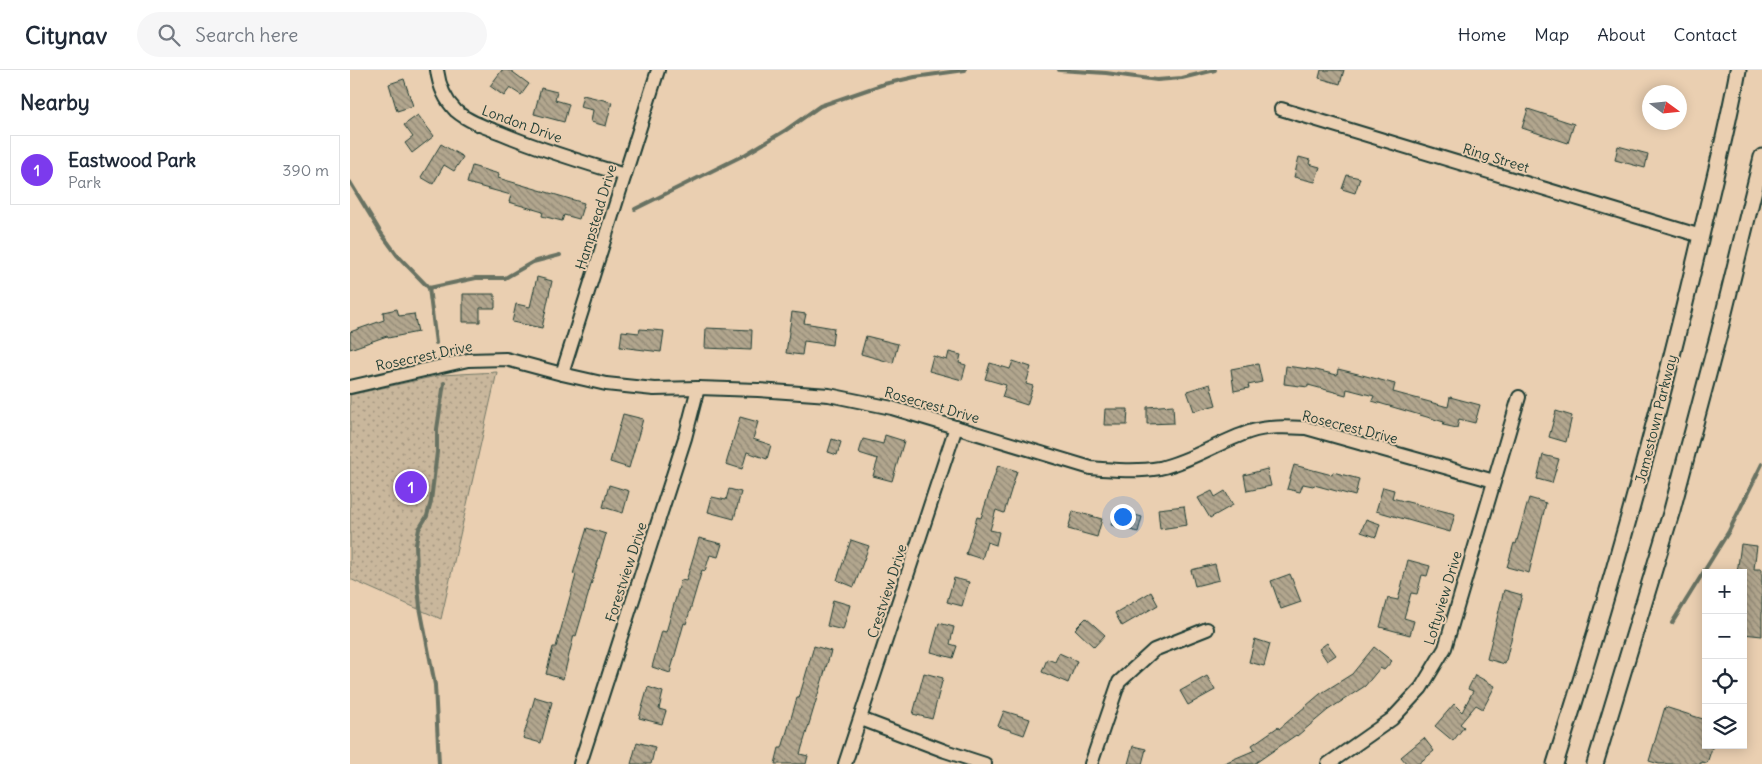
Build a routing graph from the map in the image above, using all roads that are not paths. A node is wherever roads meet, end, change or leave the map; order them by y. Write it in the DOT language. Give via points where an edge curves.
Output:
graph roads {
  1 [pos="437,70"];
  2 [pos="658,70"];
  3 [pos="1738,70"];
  4 [pos="1281,110"];
  5 [pos="1762,157"];
  6 [pos="625,175"];
  7 [pos="1701,236"];
  8 [pos="562,374"];
  9 [pos="350,387"];
  10 [pos="698,388"];
  11 [pos="1520,397"];
  12 [pos="956,427"];
  13 [pos="1494,482"];
  14 [pos="1207,629"];
  15 [pos="861,719"];
  16 [pos="580,764"];
  17 [pos="846,764"];
  18 [pos="986,764"];
  19 [pos="1091,764"];
  20 [pos="1328,764"];
  21 [pos="1555,764"];
  22 [pos="1595,764"];
  1 -- 6 [label="street, London Drive" via="448,101 471,122 528,145"];
  2 -- 6 [label="street, Hampstead Drive"];
  3 -- 7 [label="main road, Jamestown Parkway"];
  4 -- 7 [label="street, Ring Street"];
  5 -- 22 [label="main road" via="1672,510"];
  6 -- 8 [label="street, Hampstead Drive"];
  7 -- 21 [label="main road, Jamestown Parkway" via="1635,499"];
  8 -- 9 [label="street, Rosecrest Drive" via="506,359 468,360"];
  8 -- 10 [label="street, Rosecrest Drive" via="606,384 654,389"];
  10 -- 12 [label="street, Rosecrest Drive" via="829,395 892,408"];
  10 -- 16 [label="street, Forestview Drive" via="685,438"];
  11 -- 13 [label="street, Loftyview Drive"];
  12 -- 13 [label="street, Rosecrest Drive" via="1091,468 1123,471 1161,467 1251,431 1275,427 1306,428"];
  12 -- 15 [label="street, Crestview Drive"];
  13 -- 20 [label="street, Loftyview Drive" via="1445,648 1421,688 1392,718"];
  14 -- 19 [label="street" via="1154,650 1119,682"];
  15 -- 17 [label="street, Crestview Drive"];
  15 -- 18 [label="street"];
}
